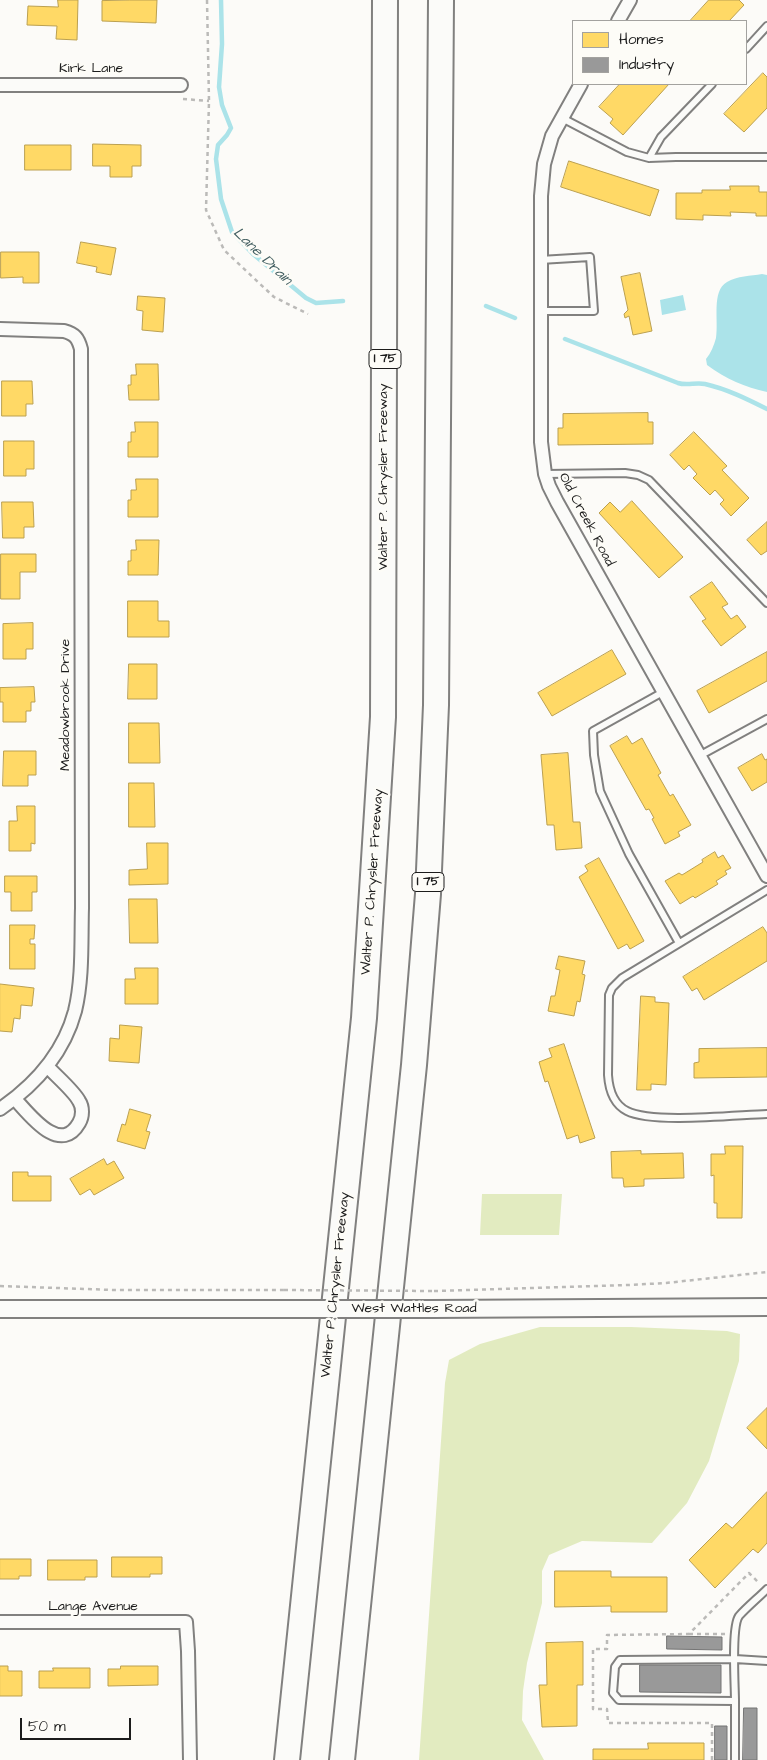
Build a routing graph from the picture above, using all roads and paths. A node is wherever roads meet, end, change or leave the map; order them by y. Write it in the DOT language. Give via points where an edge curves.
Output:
graph roads {
  1 [pos="207,0"];
  2 [pos="385,0"];
  3 [pos="441,0"];
  4 [pos="630,0"];
  5 [pos="619,20"];
  6 [pos="767,26"];
  7 [pos="747,47"];
  8 [pos="181,84"];
  9 [pos="0,85"];
  10 [pos="580,85"];
  11 [pos="711,85"];
  12 [pos="562,118"];
  13 [pos="767,157"];
  14 [pos="649,158"];
  15 [pos="540,260"];
  16 [pos="540,311"];
  17 [pos="308,314"];
  18 [pos="0,329"];
  19 [pos="546,474"];
  20 [pos="767,603"];
  21 [pos="663,692"];
  22 [pos="767,719"];
  23 [pos="699,756"];
  24 [pos="767,876"];
  25 [pos="767,890"];
  26 [pos="680,943"];
  27 [pos="47,1066"];
  28 [pos="15,1099"];
  29 [pos="0,1109"];
  30 [pos="767,1114"];
  31 [pos="767,1272"];
  32 [pos="0,1286"];
  33 [pos="767,1307"];
  34 [pos="0,1309"];
  35 [pos="767,1589"];
  36 [pos="0,1622"];
  37 [pos="689,1634"];
  38 [pos="735,1634"];
  39 [pos="735,1659"];
  40 [pos="767,1661"];
  41 [pos="735,1701"];
  42 [pos="190,1760"];
  43 [pos="287,1760"];
  44 [pos="342,1760"];
  45 [pos="735,1760"];
  1 -- 17 [label="path" via="206,210 224,250 274,297"];
  2 -- 43 [label="highway, Walter P. Chrysler Freeway / I 75" via="383,717 364,1018"];
  3 -- 44 [label="highway, I 75" via="436,705 428,894 414,1065"];
  4 -- 5 [label="street"];
  6 -- 7 [label="lane"];
  8 -- 9 [label="street, Kirk Lane"];
  10 -- 12 [label="street, Old Creek Road"];
  11 -- 14 [label="lane" via="660,137"];
  12 -- 14 [label="lane" via="627,152"];
  12 -- 15 [label="street, Old Creek Road" via="552,136 544,164"];
  13 -- 14 [label="lane"];
  15 -- 16 [label="street, Old Creek Road"];
  15 -- 16 [label="lane" via="590,258 594,311"];
  16 -- 19 [label="street, Old Creek Road" via="541,442"];
  18 -- 27 [label="street, Meadowbrook Drive" via="73,333 81,349 81,956 78,996 71,1023"];
  19 -- 20 [label="lane" via="625,473 649,480"];
  19 -- 21 [label="street, Old Creek Road" via="557,502"];
  21 -- 23 [label="street, Old Creek Road"];
  21 -- 26 [label="lane" via="592,731 600,791 629,854"];
  22 -- 23 [label="lane"];
  23 -- 24 [label="street, Old Creek Road"];
  25 -- 26 [label="lane"];
  26 -- 30 [label="lane" via="622,978 612,988 608,1075 612,1095 627,1111 649,1116"];
  27 -- 28 [label="street, Meadowbrook Drive"];
  27 -- 28 [label="street" via="79,1100 82,1115 74,1129 60,1135 52,1134"];
  28 -- 29 [label="street, Meadowbrook Drive"];
  31 -- 32 [label="path, bridge" via="666,1283 434,1291 114,1290"];
  33 -- 34 [label="street, West Wattles Road, bridge"];
  35 -- 38 [label="lane" via="739,1617"];
  36 -- 42 [label="street, Lange Avenue" via="186,1622"];
  37 -- 38 [label="path"];
  38 -- 39 [label="lane"];
  39 -- 40 [label="lane"];
  39 -- 41 [label="lane"];
  39 -- 41 [label="lane" via="620,1660 615,1666 613,1694 619,1700"];
  41 -- 45 [label="lane"];
}
